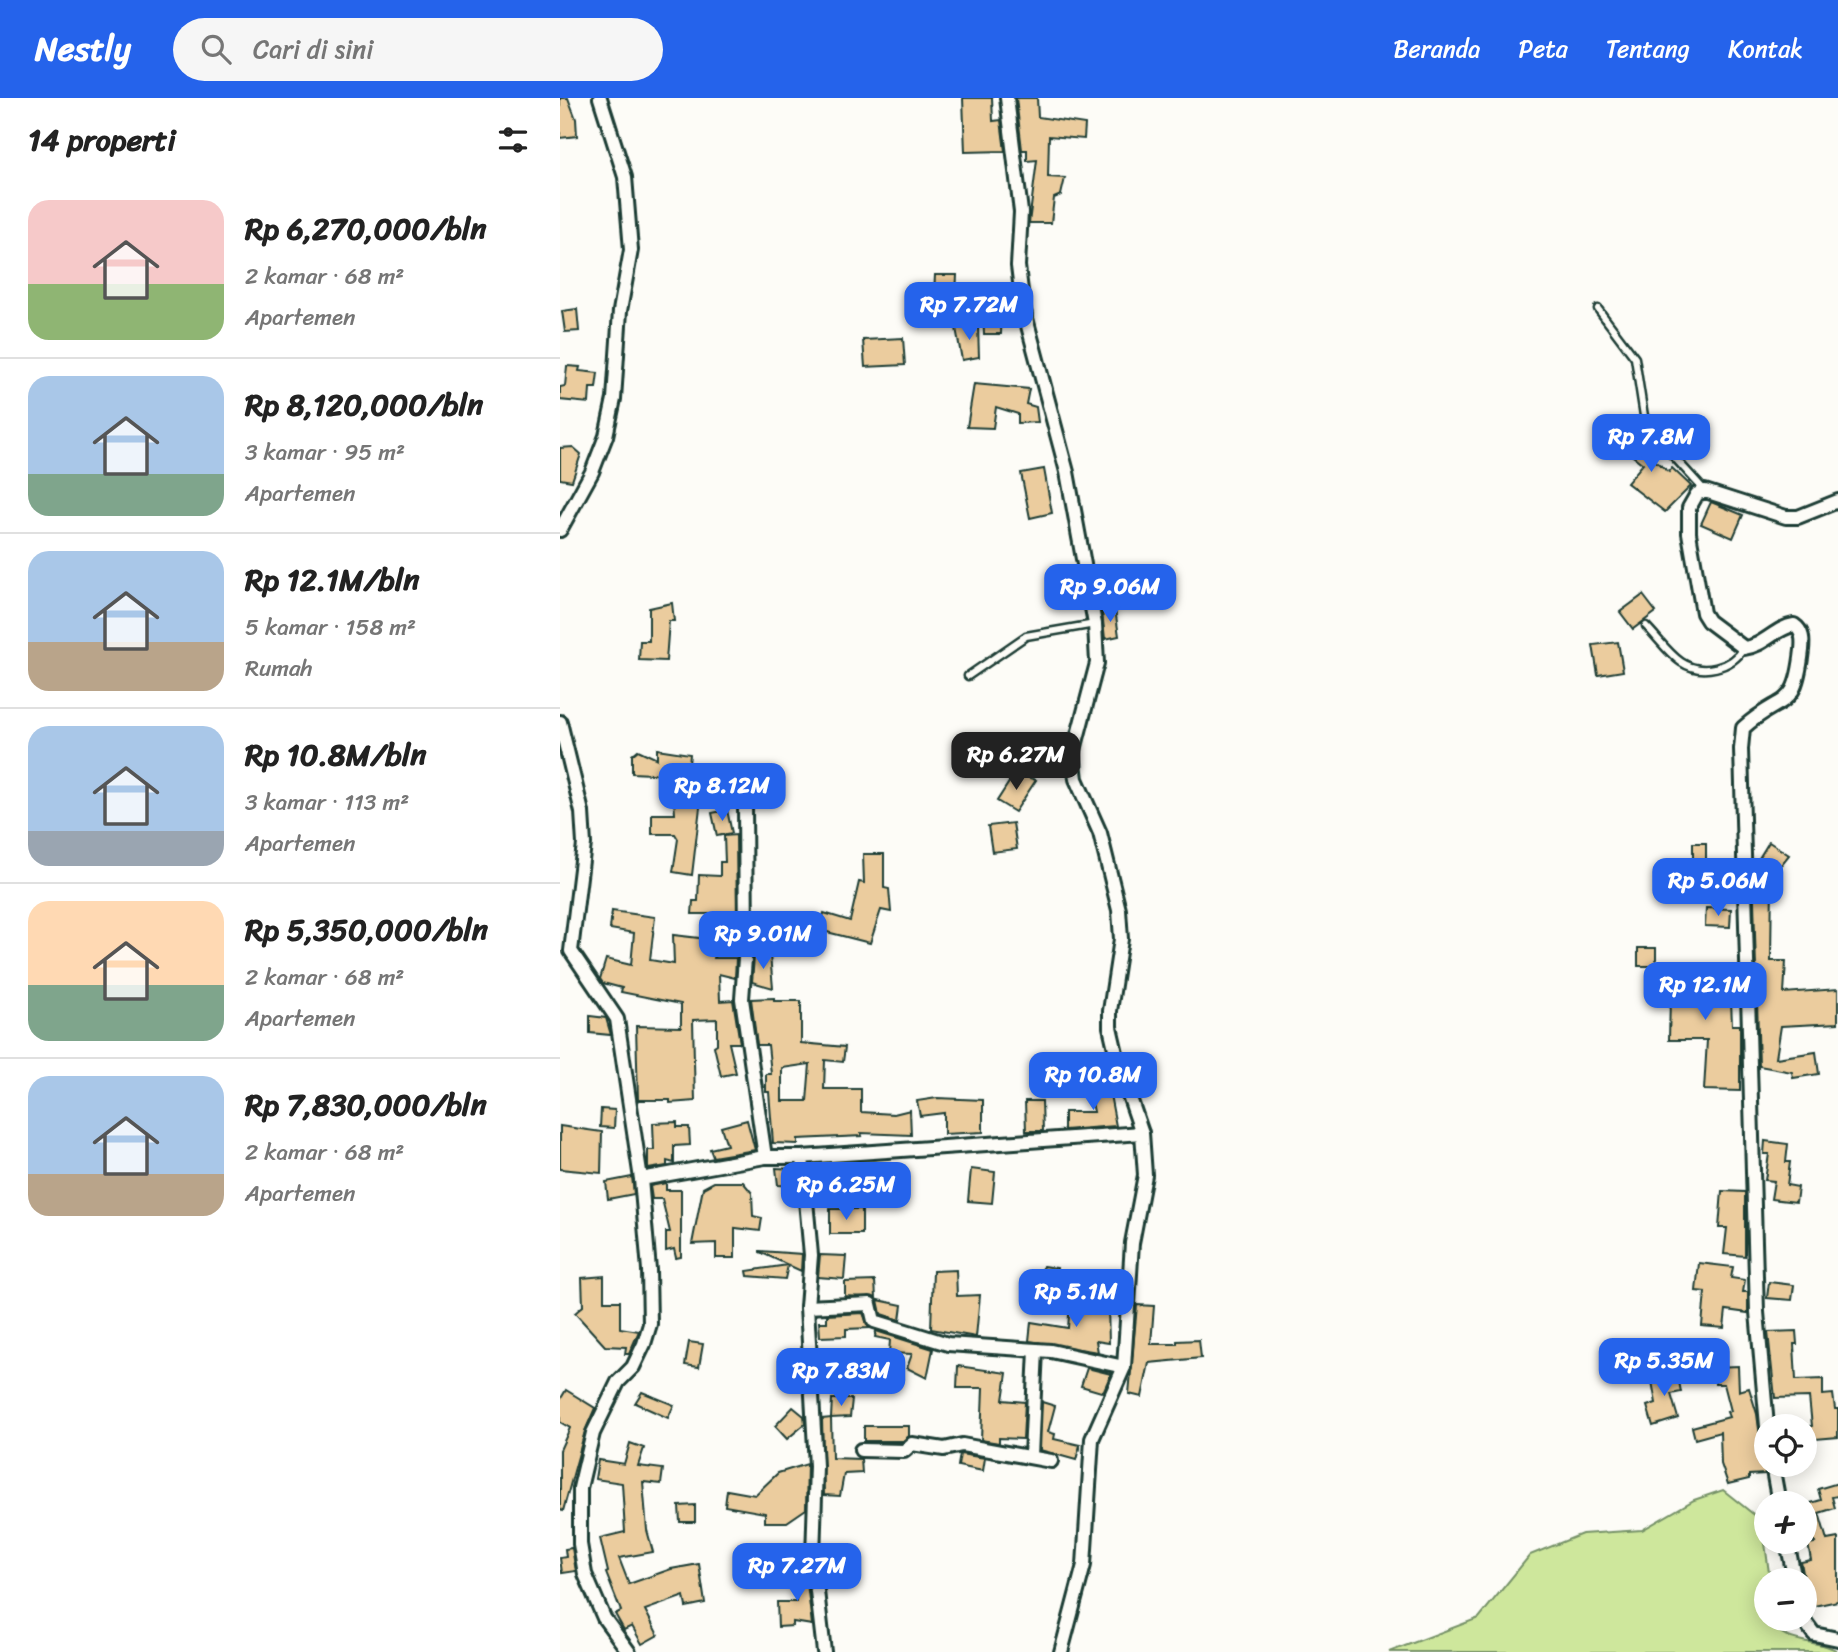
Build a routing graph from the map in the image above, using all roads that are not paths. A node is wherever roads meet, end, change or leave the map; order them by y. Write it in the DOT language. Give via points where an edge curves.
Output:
graph roads {
  1 [pos="600,98"];
  2 [pos="1007,98"];
  3 [pos="1598,309"];
  4 [pos="1705,491"];
  5 [pos="1838,501"];
  6 [pos="560,530"];
  7 [pos="1095,624"];
  8 [pos="1646,626"];
  9 [pos="1744,648"];
  10 [pos="968,676"];
  11 [pos="560,722"];
  12 [pos="746,803"];
  13 [pos="1142,1133"];
  14 [pos="765,1157"];
  15 [pos="802,1157"];
  16 [pos="641,1180"];
  17 [pos="807,1307"];
  18 [pos="1036,1350"];
  19 [pos="1124,1367"];
  20 [pos="1766,1414"];
  21 [pos="861,1450"];
  22 [pos="1031,1455"];
  23 [pos="1051,1461"];
  24 [pos="1812,1631"];
  25 [pos="1838,1639"];
  26 [pos="629,1652"];
  27 [pos="824,1652"];
  28 [pos="1061,1652"];
  1 -- 6 [label="street" via="625,177 631,250 606,436"];
  2 -- 7 [label="street" via="1021,212 1017,266 1023,307 1067,472"];
  3 -- 4 [label="lane" via="1635,358 1644,416 1655,436"];
  4 -- 5 [label="street" via="1786,517 1816,512"];
  4 -- 9 [label="street" via="1697,494 1689,508 1703,613"];
  7 -- 10 [label="lane" via="1026,636"];
  7 -- 13 [label="street" via="1097,663 1073,766 1100,833 1119,910 1121,939 1110,1027"];
  8 -- 9 [label="lane" via="1683,663 1696,666 1729,665"];
  9 -- 20 [label="street" via="1754,647 1785,627 1794,625 1801,632 1798,682 1791,696 1743,729 1741,749 1757,1312"];
  11 -- 16 [label="street" via="582,812 584,844 571,951 617,1019"];
  12 -- 14 [label="street" via="742,999"];
  13 -- 15 [label="street"];
  13 -- 19 [label="street" via="1145,1175 1132,1243"];
  14 -- 15 [label="street"];
  14 -- 16 [label="street"];
  15 -- 17 [label="street" via="811,1255"];
  16 -- 26 [label="street" via="650,1324 633,1367 618,1382 593,1433 580,1488 584,1574 604,1618"];
  17 -- 18 [label="street" via="870,1304 874,1321 934,1341"];
  17 -- 27 [label="street" via="816,1466 813,1556"];
  18 -- 19 [label="street"];
  18 -- 22 [label="street"];
  19 -- 28 [label="street" via="1092,1439 1084,1565"];
  21 -- 22 [label="street" via="960,1445"];
  22 -- 23 [label="street"];
  24 -- 25 [label="street"];
}
